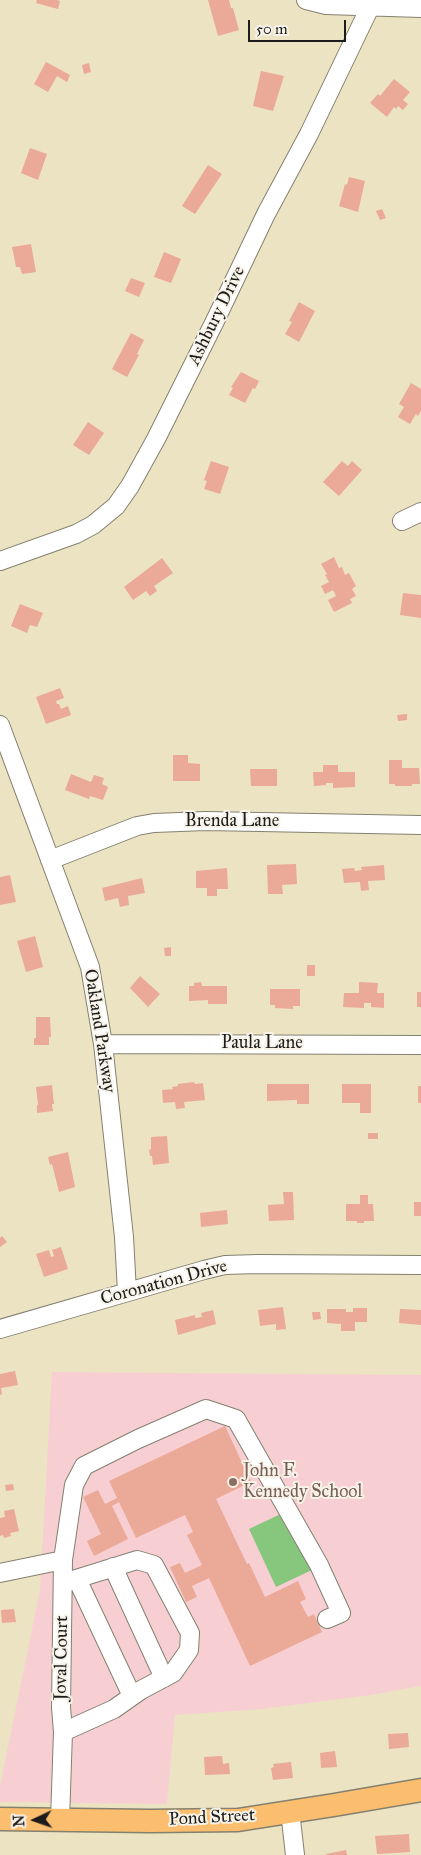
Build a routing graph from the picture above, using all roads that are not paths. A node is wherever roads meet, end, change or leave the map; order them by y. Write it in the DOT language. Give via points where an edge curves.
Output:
graph roads {
  1 [pos="306,0"];
  2 [pos="370,6"];
  3 [pos="421,8"];
  4 [pos="421,512"];
  5 [pos="402,521"];
  6 [pos="0,561"];
  7 [pos="0,725"];
  8 [pos="421,825"];
  9 [pos="50,860"];
  10 [pos="103,1044"];
  11 [pos="421,1045"];
  12 [pos="421,1265"];
  13 [pos="127,1292"];
  14 [pos="0,1329"];
  15 [pos="63,1560"];
  16 [pos="113,1567"];
  17 [pos="0,1573"];
  18 [pos="70,1581"];
  19 [pos="327,1619"];
  20 [pos="164,1678"];
  21 [pos="132,1696"];
  22 [pos="63,1732"];
  23 [pos="421,1790"];
  24 [pos="290,1811"];
  25 [pos="0,1818"];
  26 [pos="60,1820"];
  27 [pos="295,1855"];
  1 -- 2 [label="street" via="326,5"];
  2 -- 3 [label="street"];
  2 -- 6 [label="street, Ashbury Drive" via="211,330 130,486 116,506 93,525"];
  4 -- 5 [label="street"];
  7 -- 9 [label="street, Oakland Parkway"];
  8 -- 9 [label="street, Brenda Lane" via="154,823 137,826"];
  9 -- 10 [label="street, Oakland Parkway" via="90,967"];
  10 -- 11 [label="street, Paula Lane"];
  10 -- 13 [label="street, Oakland Parkway"];
  12 -- 13 [label="street, Coronation Drive" via="225,1265"];
  13 -- 14 [label="street, Coronation Drive"];
  15 -- 17 [label="street"];
  15 -- 18 [label="street, Joval Court"];
  15 -- 19 [label="street, Joval Court" via="74,1485 84,1466 138,1438 206,1409 236,1419 319,1564 341,1613"];
  16 -- 18 [label="street"];
  16 -- 20 [label="street"];
  16 -- 20 [label="street" via="137,1560 154,1565 190,1633 189,1650 173,1673"];
  18 -- 21 [label="street"];
  18 -- 22 [label="street, Joval Court" via="61,1707"];
  20 -- 21 [label="street"];
  21 -- 22 [label="street" via="114,1709"];
  22 -- 26 [label="street, Joval Court"];
  23 -- 24 [label="main road, Pond Street"];
  24 -- 26 [label="main road, Pond Street" via="238,1820"];
  24 -- 27 [label="street"];
  25 -- 26 [label="main road, Pond Street"];
}
